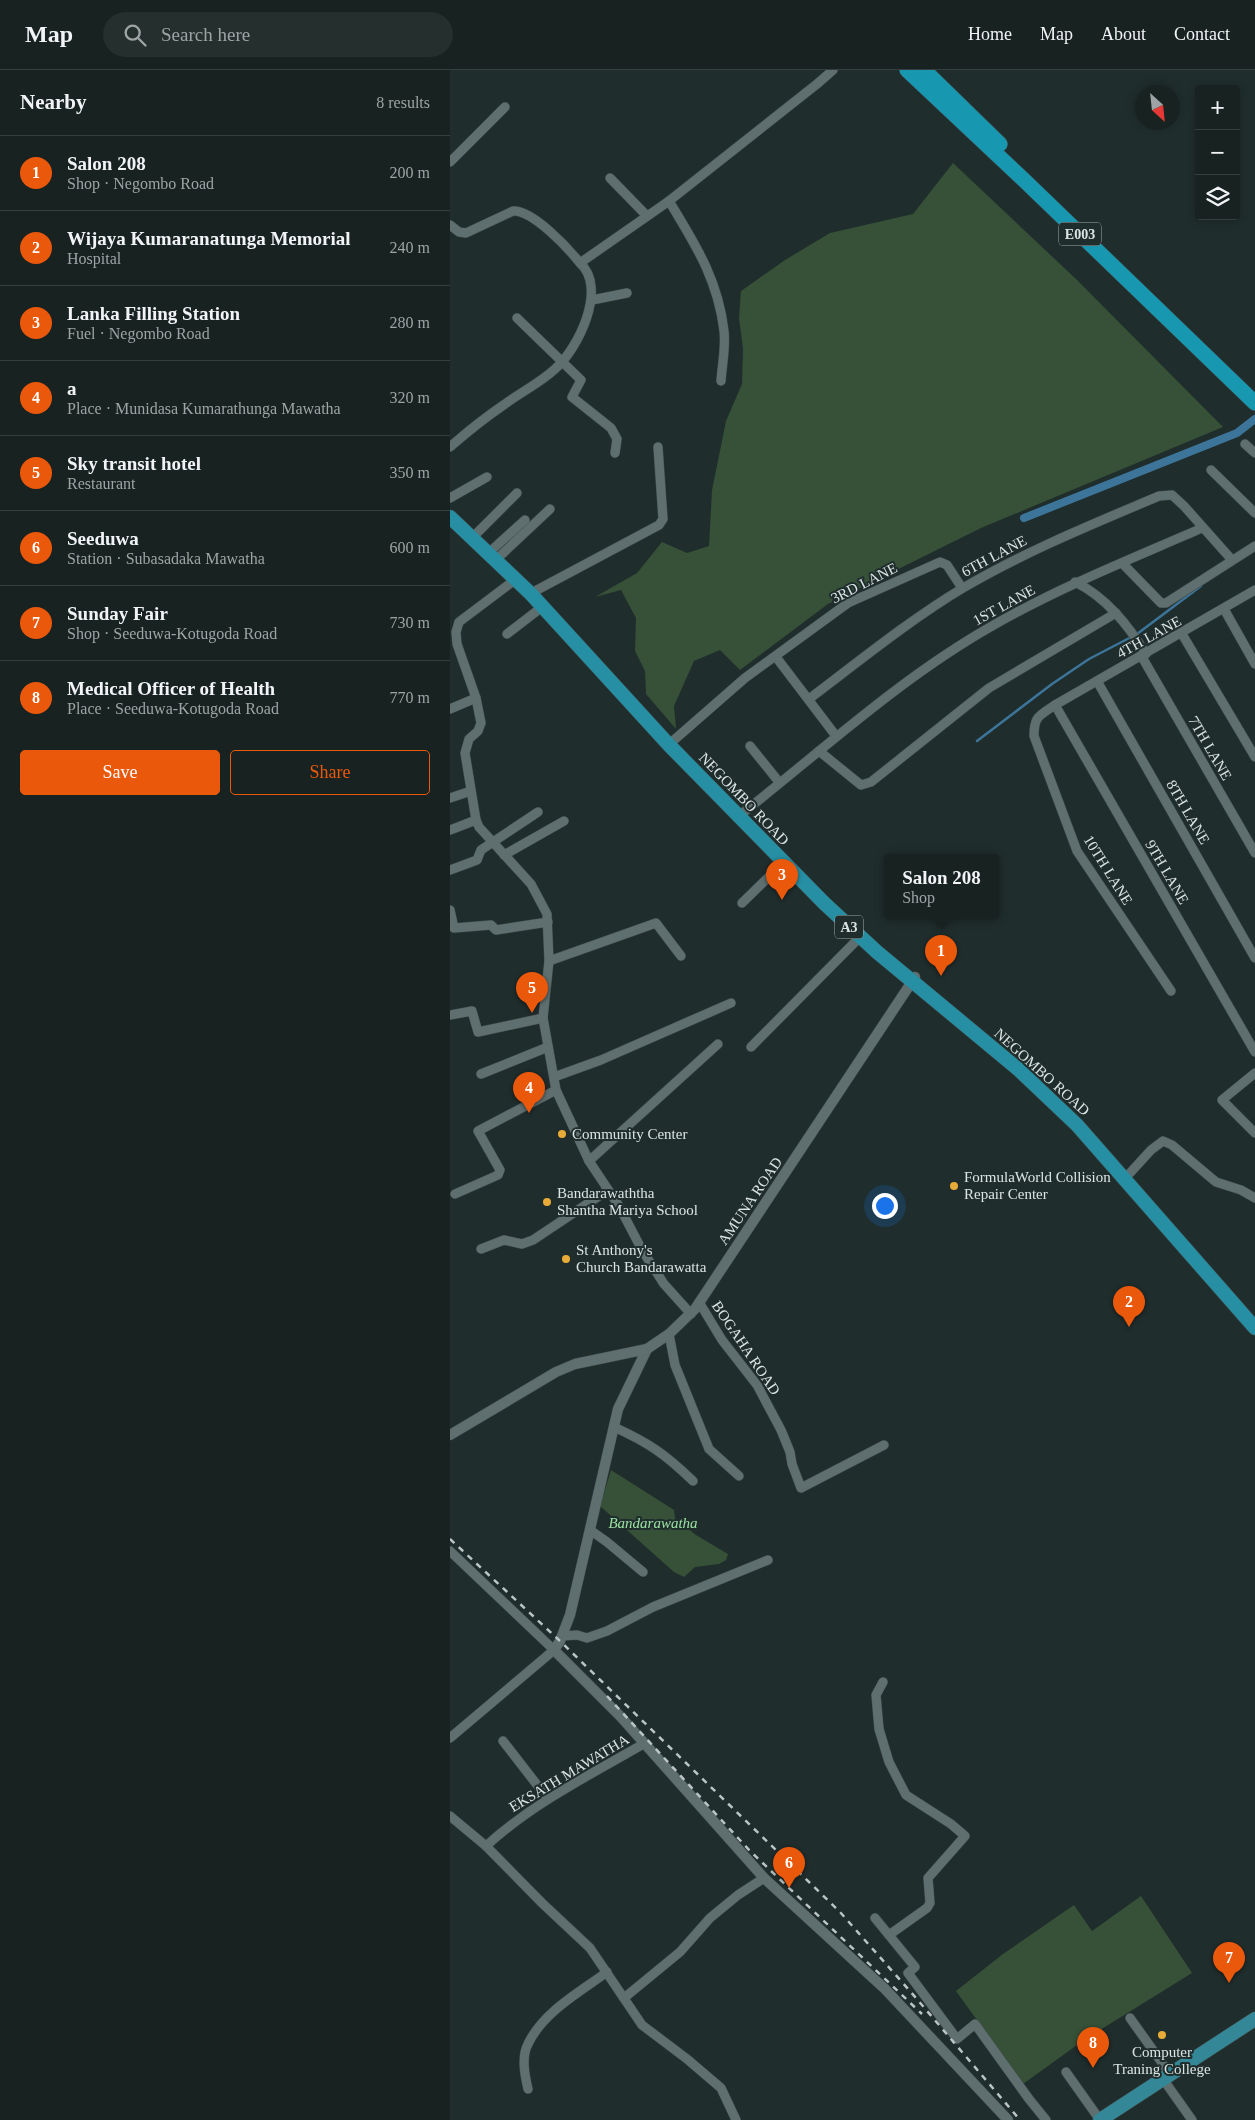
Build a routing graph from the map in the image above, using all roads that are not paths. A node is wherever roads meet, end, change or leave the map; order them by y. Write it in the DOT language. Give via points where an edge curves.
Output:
graph roads {
  1 [pos="833,70"];
  2 [pos="907,70"];
  3 [pos="924,70"];
  4 [pos="505,106"];
  5 [pos="450,162"];
  6 [pos="610,178"];
  7 [pos="669,201"];
  8 [pos="647,216"];
  9 [pos="450,225"];
  10 [pos="580,263"];
  11 [pos="627,293"];
  12 [pos="592,300"];
  13 [pos="517,318"];
  14 [pos="563,361"];
  15 [pos="721,381"];
  16 [pos="1254,398"];
  17 [pos="1245,444"];
  18 [pos="450,447"];
  19 [pos="658,447"];
  20 [pos="615,453"];
  21 [pos="1255,453"];
  22 [pos="1211,470"];
  23 [pos="487,477"];
  24 [pos="517,493"];
  25 [pos="450,498"];
  26 [pos="450,507"];
  27 [pos="550,509"];
  28 [pos="1255,513"];
  29 [pos="450,517"];
  30 [pos="525,520"];
  31 [pos="1202,528"];
  32 [pos="477,533"];
  33 [pos="1255,546"];
  34 [pos="498,552"];
  35 [pos="1232,560"];
  36 [pos="1122,563"];
  37 [pos="516,579"];
  38 [pos="1075,582"];
  39 [pos="962,588"];
  40 [pos="537,590"];
  41 [pos="1255,590"];
  42 [pos="542,607"];
  43 [pos="1224,609"];
  44 [pos="1116,613"];
  45 [pos="460,622"];
  46 [pos="450,626"];
  47 [pos="507,634"];
  48 [pos="1182,634"];
  49 [pos="454,646"];
  50 [pos="1144,656"];
  51 [pos="776,657"];
  52 [pos="1255,664"];
  53 [pos="1097,682"];
  54 [pos="476,698"];
  55 [pos="809,699"];
  56 [pos="1055,705"];
  57 [pos="450,709"];
  58 [pos="836,736"];
  59 [pos="674,740"];
  60 [pos="750,746"];
  61 [pos="819,751"];
  62 [pos="1255,757"];
  63 [pos="779,782"];
  64 [pos="471,791"];
  65 [pos="450,798"];
  66 [pos="538,812"];
  67 [pos="744,812"];
  68 [pos="476,820"];
  69 [pos="564,821"];
  70 [pos="450,830"];
  71 [pos="493,842"];
  72 [pos="1255,853"];
  73 [pos="504,855"];
  74 [pos="783,863"];
  75 [pos="450,870"];
  76 [pos="742,903"];
  77 [pos="450,910"];
  78 [pos="548,922"];
  79 [pos="860,937"];
  80 [pos="681,956"];
  81 [pos="1255,958"];
  82 [pos="549,960"];
  83 [pos="914,979"];
  84 [pos="1171,991"];
  85 [pos="731,1003"];
  86 [pos="450,1016"];
  87 [pos="543,1018"];
  88 [pos="718,1044"];
  89 [pos="548,1047"];
  90 [pos="751,1047"];
  91 [pos="1255,1052"];
  92 [pos="1255,1073"];
  93 [pos="481,1074"];
  94 [pos="554,1077"];
  95 [pos="556,1090"];
  96 [pos="1255,1134"];
  97 [pos="589,1161"];
  98 [pos="1130,1173"];
  99 [pos="608,1190"];
  100 [pos="455,1194"];
  101 [pos="1255,1198"];
  102 [pos="481,1249"];
  103 [pos="699,1302"];
  104 [pos="690,1314"];
  105 [pos="1255,1317"];
  106 [pos="1255,1328"];
  107 [pos="669,1334"];
  108 [pos="647,1349"];
  109 [pos="614,1427"];
  110 [pos="450,1435"];
  111 [pos="884,1445"];
  112 [pos="740,1476"];
  113 [pos="693,1481"];
  114 [pos="590,1530"];
  115 [pos="450,1551"];
  116 [pos="768,1560"];
  117 [pos="643,1572"];
  118 [pos="562,1636"];
  119 [pos="554,1650"];
  120 [pos="883,1682"];
  121 [pos="450,1738"];
  122 [pos="503,1741"];
  123 [pos="645,1744"];
  124 [pos="548,1799"];
  125 [pos="450,1816"];
  126 [pos="486,1846"];
  127 [pos="764,1878"];
  128 [pos="874,1918"];
  129 [pos="889,1935"];
  130 [pos="607,1972"];
  131 [pos="624,1998"];
  132 [pos="1130,2018"];
  133 [pos="1255,2019"];
  134 [pos="1066,2072"];
  135 [pos="1167,2076"];
  136 [pos="528,2089"];
  137 [pos="736,2120"];
  138 [pos="1008,2120"];
  139 [pos="1046,2120"];
  140 [pos="1100,2120"];
  141 [pos="1192,2120"];
  1 -- 7 [label="street"];
  2 -- 16 [label="highway, E003"];
  3 -- 16 [label="highway, E003"];
  4 -- 5 [label="street"];
  6 -- 8 [label="street"];
  7 -- 8 [label="street"];
  7 -- 15 [label="street" via="701,254 717,297 724,333"];
  8 -- 10 [label="street"];
  9 -- 10 [label="street" via="466,233 519,211 560,240"];
  10 -- 12 [label="street" via="586,268"];
  11 -- 12 [label="street"];
  12 -- 14 [label="street" via="582,327"];
  13 -- 14 [label="street"];
  14 -- 18 [label="street"];
  14 -- 20 [label="street" via="581,380 572,397 611,428 617,439"];
  17 -- 21 [label="street"];
  19 -- 40 [label="street" via="663,519 659,525"];
  22 -- 28 [label="street"];
  23 -- 25 [label="street"];
  24 -- 32 [label="street"];
  26 -- 32 [label="highway, NEGOMBO ROAD / A3"];
  27 -- 34 [label="street"];
  29 -- 37 [label="highway, NEGOMBO ROAD / A3"];
  30 -- 34 [label="street"];
  31 -- 35 [label="street"];
  31 -- 36 [label="street, 1ST LANE"];
  31 -- 39 [label="street, 6TH LANE" via="1172,495 1159,496 1032,550"];
  32 -- 34 [label="highway, NEGOMBO ROAD / A3"];
  33 -- 35 [label="street"];
  34 -- 40 [label="highway, NEGOMBO ROAD / A3"];
  35 -- 36 [label="street" via="1166,604 1161,603"];
  36 -- 38 [label="street, 1ST LANE"];
  37 -- 42 [label="highway, NEGOMBO ROAD / A3"];
  37 -- 45 [label="street"];
  38 -- 44 [label="street, 7TH LANE"];
  38 -- 58 [label="street, 1ST LANE" via="992,626 931,665"];
  39 -- 51 [label="street, 3RD LANE" via="947,565 940,562 848,604"];
  39 -- 55 [label="street, 6TH LANE"];
  40 -- 59 [label="highway, NEGOMBO ROAD / A3"];
  41 -- 43 [label="street, 4TH LANE"];
  42 -- 47 [label="street"];
  42 -- 74 [label="highway, NEGOMBO ROAD / A3"];
  43 -- 48 [label="street, 4TH LANE"];
  43 -- 52 [label="street"];
  44 -- 50 [label="street, 7TH LANE" via="1136,639"];
  44 -- 61 [label="street" via="989,688 870,782 861,785"];
  45 -- 46 [label="street"];
  45 -- 49 [label="street"];
  48 -- 50 [label="street, 4TH LANE"];
  48 -- 62 [label="street"];
  49 -- 54 [label="street"];
  50 -- 53 [label="street, 4TH LANE"];
  50 -- 72 [label="street, 7TH LANE"];
  51 -- 55 [label="street"];
  51 -- 59 [label="street" via="745,678"];
  53 -- 56 [label="street, 4TH LANE"];
  53 -- 81 [label="street, 8TH LANE"];
  54 -- 57 [label="street"];
  54 -- 64 [label="street" via="481,723 469,739 465,753"];
  55 -- 58 [label="street"];
  56 -- 84 [label="street, 10TH LANE" via="1038,717 1034,723 1034,736 1077,851"];
  56 -- 91 [label="street, 9TH LANE"];
  58 -- 61 [label="street, 1ST LANE"];
  59 -- 67 [label="highway, NEGOMBO ROAD / A3"];
  60 -- 63 [label="street"];
  61 -- 63 [label="street, 1ST LANE"];
  63 -- 67 [label="street, 1ST LANE"];
  64 -- 65 [label="street"];
  64 -- 68 [label="street"];
  66 -- 71 [label="street"];
  67 -- 83 [label="highway, NEGOMBO ROAD / A3"];
  68 -- 70 [label="street"];
  68 -- 71 [label="street"];
  69 -- 73 [label="street"];
  71 -- 73 [label="street"];
  71 -- 75 [label="street" via="479,852 477,860"];
  73 -- 78 [label="street" via="531,884"];
  74 -- 76 [label="street"];
  74 -- 79 [label="highway, NEGOMBO ROAD / A3"];
  77 -- 78 [label="street" via="454,928 491,926 496,930"];
  78 -- 82 [label="street"];
  79 -- 83 [label="highway, NEGOMBO ROAD / A3"];
  79 -- 90 [label="street"];
  80 -- 82 [label="street" via="656,923"];
  82 -- 87 [label="street"];
  83 -- 98 [label="highway, NEGOMBO ROAD / A3" via="1029,1070 1083,1120"];
  83 -- 103 [label="street, AMUNA ROAD"];
  83 -- 106 [label="highway, NEGOMBO ROAD / A3" via="1077,1125"];
  85 -- 94 [label="street"];
  86 -- 87 [label="street" via="472,1011 478,1032"];
  87 -- 89 [label="street"];
  88 -- 97 [label="street"];
  89 -- 93 [label="street"];
  89 -- 94 [label="street"];
  92 -- 96 [label="street" via="1222,1100"];
  94 -- 95 [label="street"];
  95 -- 97 [label="street"];
  95 -- 100 [label="street" via="478,1131 500,1170 498,1175"];
  97 -- 99 [label="street"];
  98 -- 101 [label="street" via="1163,1141 1216,1182"];
  98 -- 105 [label="highway, NEGOMBO ROAD / A3"];
  99 -- 102 [label="street" via="534,1240 522,1244 504,1240"];
  99 -- 104 [label="street" via="642,1250"];
  103 -- 104 [label="street, AMUNA ROAD"];
  103 -- 111 [label="street, BOGAHA ROAD" via="722,1340 757,1385 790,1452 800,1488"];
  104 -- 107 [label="street, AMUNA ROAD"];
  107 -- 108 [label="street, AMUNA ROAD"];
  107 -- 112 [label="street" via="675,1365 710,1450"];
  108 -- 109 [label="street" via="618,1409"];
  108 -- 110 [label="street, AMUNA ROAD" via="563,1369"];
  109 -- 113 [label="street" via="645,1441"];
  109 -- 114 [label="street"];
  114 -- 117 [label="street"];
  114 -- 118 [label="street"];
  115 -- 119 [label="street"];
  116 -- 118 [label="street" via="653,1607 607,1632 587,1638"];
  118 -- 119 [label="street"];
  119 -- 121 [label="street"];
  119 -- 123 [label="street"];
  120 -- 129 [label="street" via="876,1695 879,1729 889,1762 906,1795 965,1836 928,1878 930,1903 927,1908"];
  122 -- 124 [label="street"];
  123 -- 124 [label="street, EKSATH MAWATHA"];
  123 -- 127 [label="street"];
  124 -- 126 [label="street, EKSATH MAWATHA" via="512,1822"];
  125 -- 126 [label="street"];
  126 -- 130 [label="street" via="590,1948"];
  127 -- 131 [label="street" via="710,1918 680,1952"];
  127 -- 138 [label="street" via="885,1989"];
  128 -- 129 [label="street"];
  129 -- 139 [label="street" via="915,1967 908,1973 957,2039 975,2024"];
  130 -- 131 [label="street"];
  130 -- 136 [label="street" via="542,2022 527,2045 524,2072"];
  131 -- 137 [label="street" via="642,2025 721,2088"];
  132 -- 135 [label="street"];
  133 -- 135 [label="main road"];
  134 -- 140 [label="street"];
  135 -- 140 [label="main road"];
  135 -- 141 [label="street"];
}
